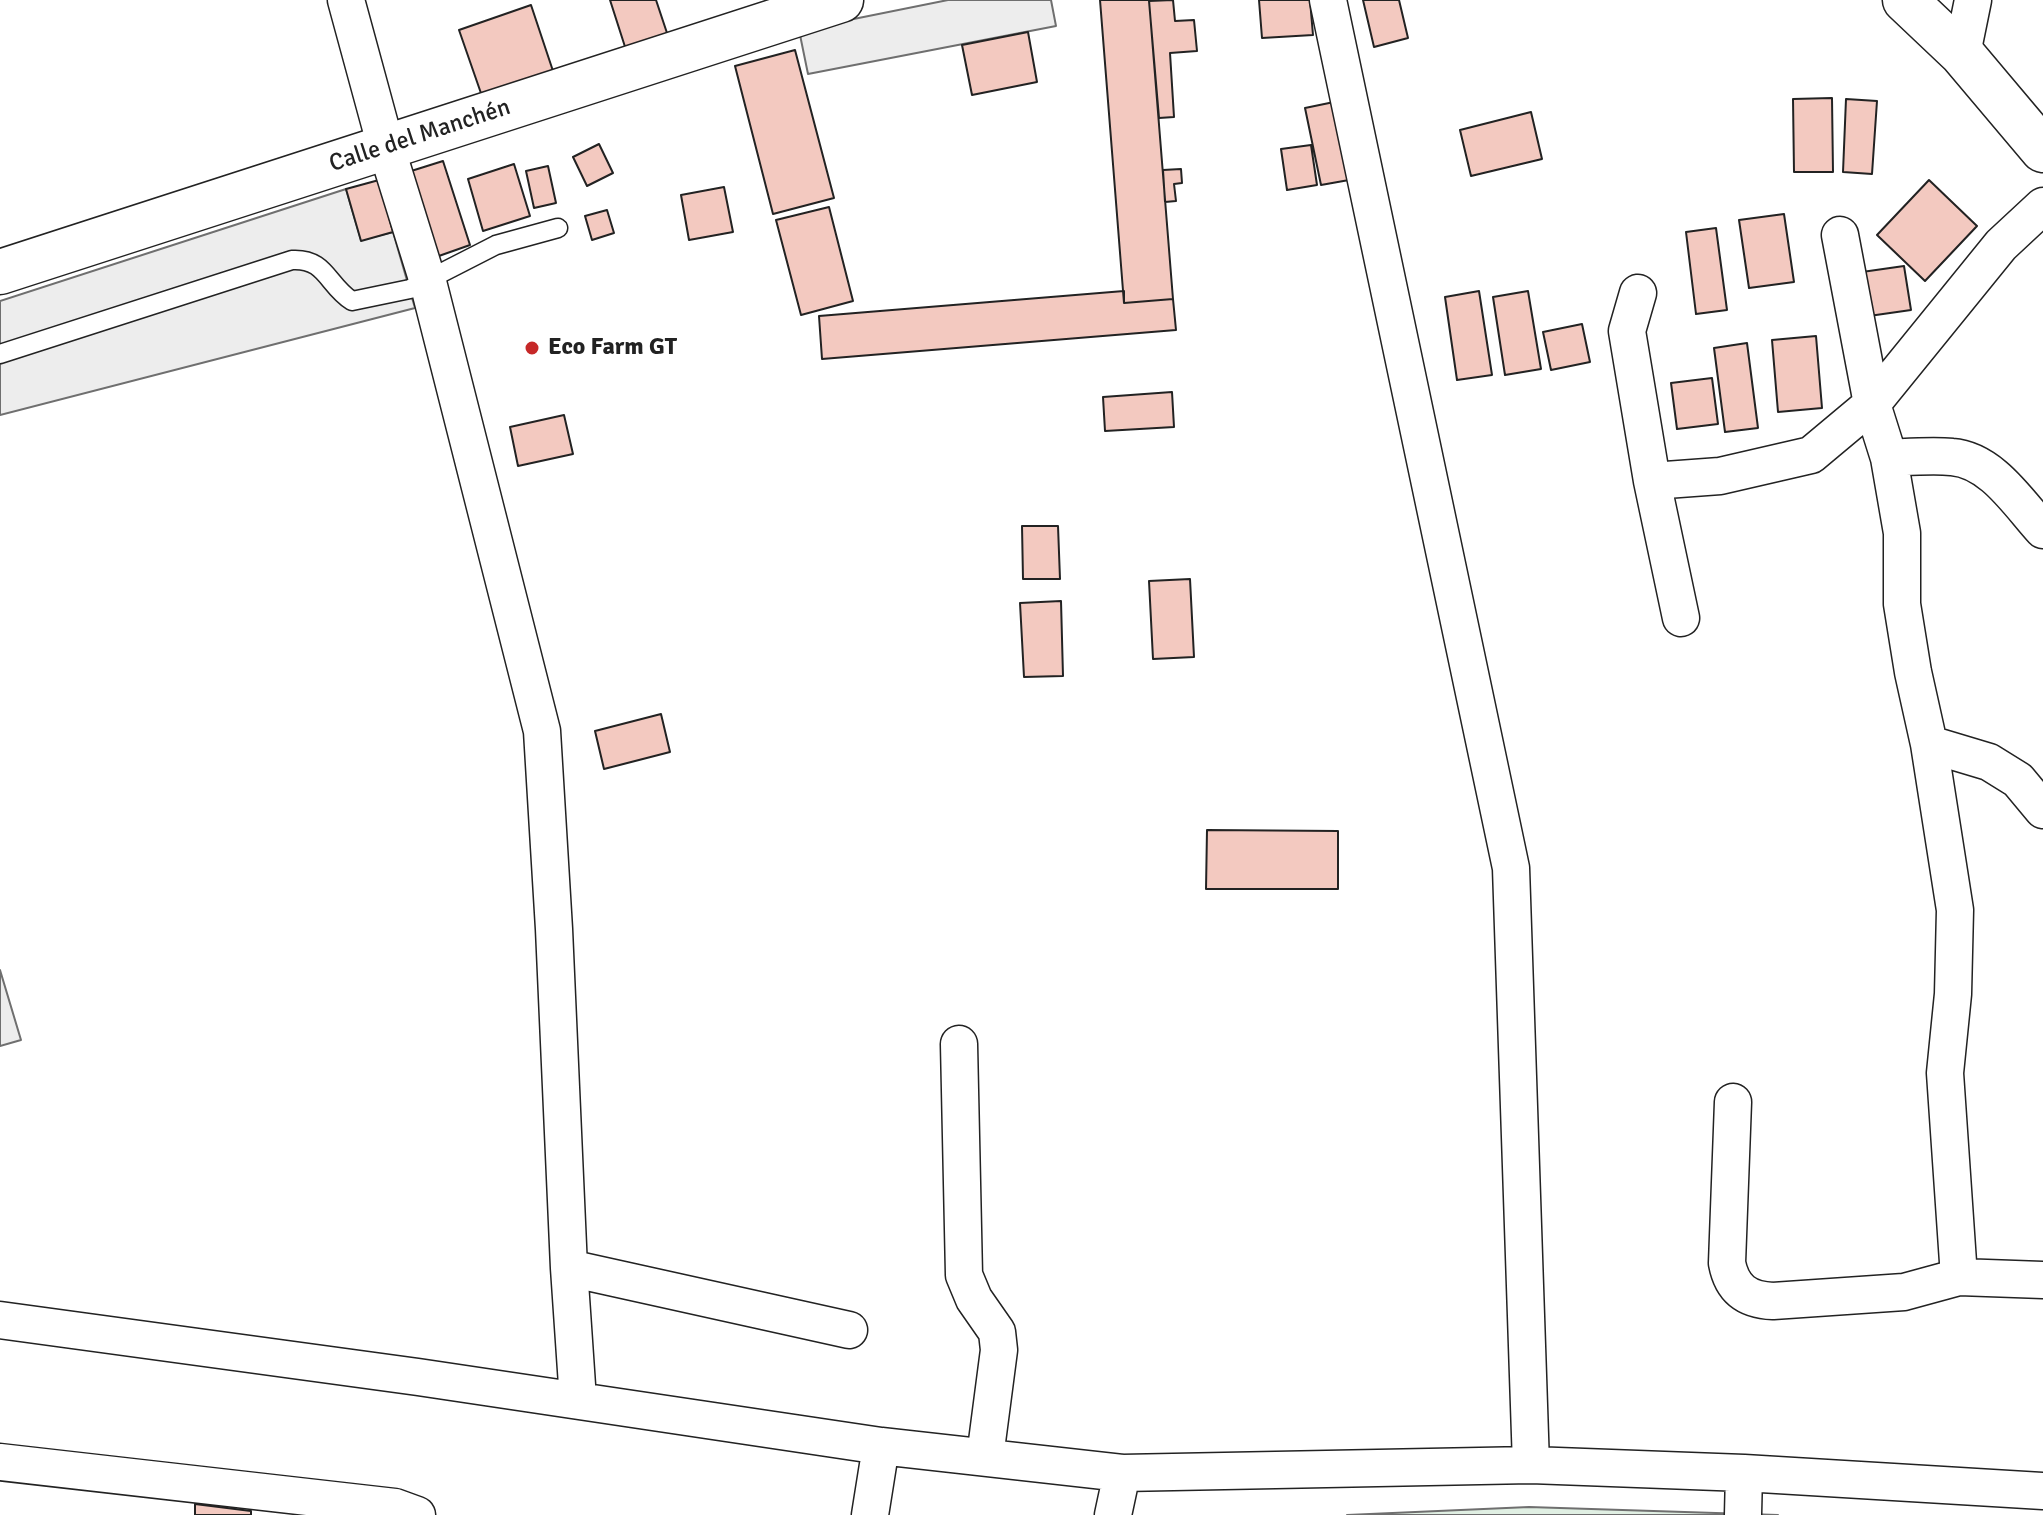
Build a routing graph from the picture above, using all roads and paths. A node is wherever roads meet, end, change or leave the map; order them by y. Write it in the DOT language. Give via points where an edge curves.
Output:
graph roads {
  1 [pos="346,0"];
  2 [pos="841,0"];
  3 [pos="1328,0"];
  4 [pos="1905,0"];
  5 [pos="1973,0"];
  6 [pos="774,11"];
  7 [pos="1962,54"];
  8 [pos="386,147"];
  9 [pos="2043,150"];
  10 [pos="2043,206"];
  11 [pos="558,228"];
  12 [pos="1840,235"];
  13 [pos="0,272"];
  14 [pos="428,282"];
  15 [pos="1638,293"];
  16 [pos="0,354"];
  17 [pos="1872,404"];
  18 [pos="1889,458"];
  19 [pos="1652,481"];
  20 [pos="2043,530"];
  21 [pos="1681,618"];
  22 [pos="1929,744"];
  23 [pos="2043,810"];
  24 [pos="959,1044"];
  25 [pos="1733,1102"];
  26 [pos="569,1268"];
  27 [pos="1959,1277"];
  28 [pos="2043,1280"];
  29 [pos="0,1320"];
  30 [pos="849,1330"];
  31 [pos="578,1400"];
  32 [pos="881,1446"];
  33 [pos="985,1457"];
  34 [pos="0,1462"];
  35 [pos="1531,1465"];
  36 [pos="1122,1473"];
  37 [pos="1744,1473"];
  38 [pos="2043,1491"];
  39 [pos="417,1515"];
  40 [pos="870,1515"];
  41 [pos="1113,1515"];
  42 [pos="1743,1515"];
  1 -- 8 [label="street"];
  2 -- 6 [label="street, Calle del Manchén"];
  3 -- 35 [label="street" via="1511,868"];
  4 -- 7 [label="street"];
  5 -- 7 [label="street"];
  6 -- 8 [label="street, Calle del Manchén"];
  7 -- 9 [label="street"];
  8 -- 13 [label="street, Calle del Manchén"];
  8 -- 14 [label="street"];
  10 -- 17 [label="street" via="2001,245"];
  11 -- 14 [label="lane" via="496,245"];
  12 -- 17 [label="street"];
  14 -- 16 [label="lane" via="352,301 315,263 292,260"];
  14 -- 26 [label="street" via="542,731"];
  15 -- 19 [label="street" via="1627,331"];
  17 -- 18 [label="street"];
  17 -- 19 [label="street" via="1811,455 1720,476"];
  18 -- 20 [label="street" via="1955,456 1977,464"];
  18 -- 22 [label="street" via="1902,533 1902,604"];
  19 -- 21 [label="street"];
  22 -- 23 [label="street" via="1989,762 2018,780"];
  22 -- 27 [label="street" via="1955,910 1945,1073"];
  24 -- 33 [label="street" via="964,1275 997,1332 999,1350"];
  25 -- 27 [label="street" via="1727,1263 1735,1286 1744,1294 1773,1301 1904,1292"];
  26 -- 30 [label="street"];
  26 -- 31 [label="street"];
  27 -- 28 [label="street"];
  29 -- 31 [label="street"];
  31 -- 32 [label="street"];
  32 -- 33 [label="street"];
  32 -- 40 [label="street"];
  33 -- 36 [label="street"];
  34 -- 39 [label="street" via="395,1507"];
  35 -- 36 [label="street"];
  35 -- 37 [label="street"];
  36 -- 41 [label="street"];
  37 -- 38 [label="street"];
  37 -- 42 [label="street"];
}
